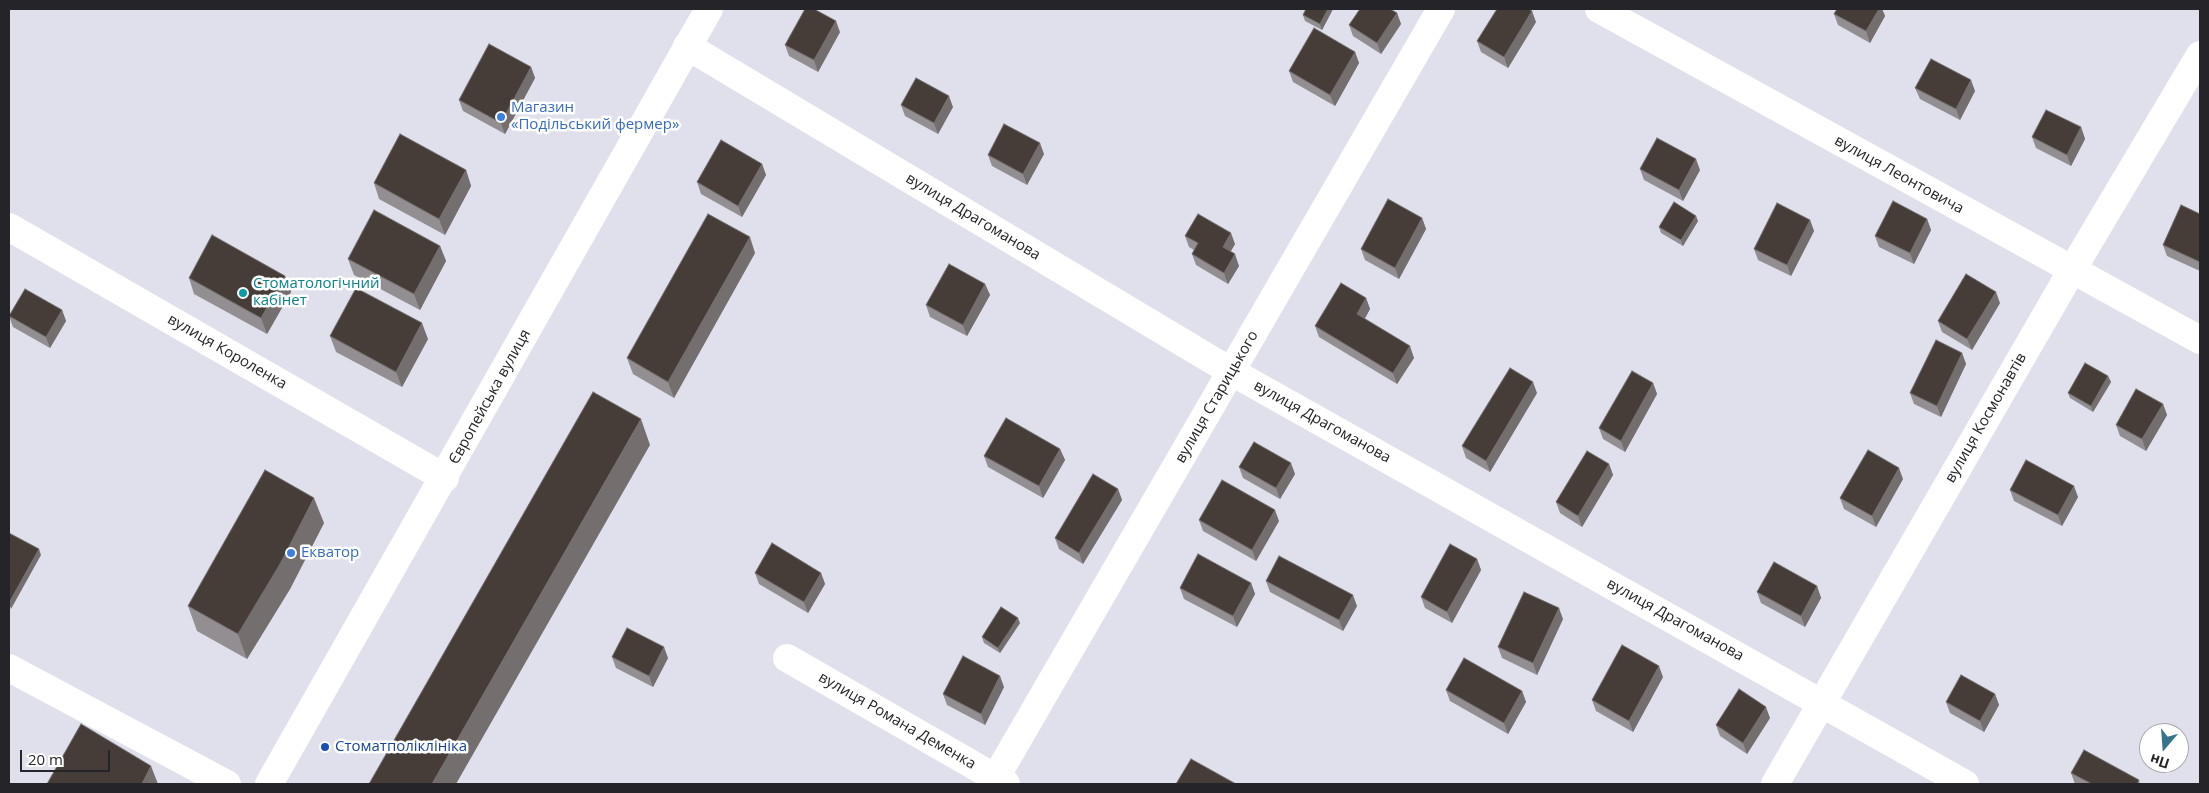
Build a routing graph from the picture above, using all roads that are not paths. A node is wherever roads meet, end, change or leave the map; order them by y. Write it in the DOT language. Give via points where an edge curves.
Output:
graph roads {
  1 [pos="709,9"];
  2 [pos="1441,9"];
  3 [pos="1599,9"];
  4 [pos="687,46"];
  5 [pos="2200,55"];
  6 [pos="9,227"];
  7 [pos="2072,270"];
  8 [pos="2200,340"];
  9 [pos="1232,372"];
  10 [pos="445,478"];
  11 [pos="787,658"];
  12 [pos="9,668"];
  13 [pos="1822,702"];
  14 [pos="998,782"];
  15 [pos="227,784"];
  16 [pos="269,784"];
  17 [pos="1775,784"];
  18 [pos="1965,784"];
  1 -- 4 [label="street, Європейська вулиця"];
  2 -- 9 [label="street, вулиця Старицького"];
  3 -- 7 [label="street, вулиця Леонтовича"];
  4 -- 9 [label="street, вулиця Драгоманова"];
  4 -- 10 [label="street, Європейська вулиця"];
  5 -- 7 [label="street, вулиця Космонавтів"];
  6 -- 10 [label="street, вулиця Короленка"];
  7 -- 8 [label="street, вулиця Леонтовича"];
  7 -- 13 [label="street, вулиця Космонавтів"];
  9 -- 13 [label="street, вулиця Драгоманова"];
  9 -- 14 [label="street, вулиця Старицького"];
  10 -- 16 [label="street, Європейська вулиця"];
  11 -- 14 [label="street, вулиця Романа Деменка"];
  12 -- 15 [label="street"];
  13 -- 17 [label="street, вулиця Космонавтів"];
  13 -- 18 [label="street, вулиця Драгоманова"];
}
